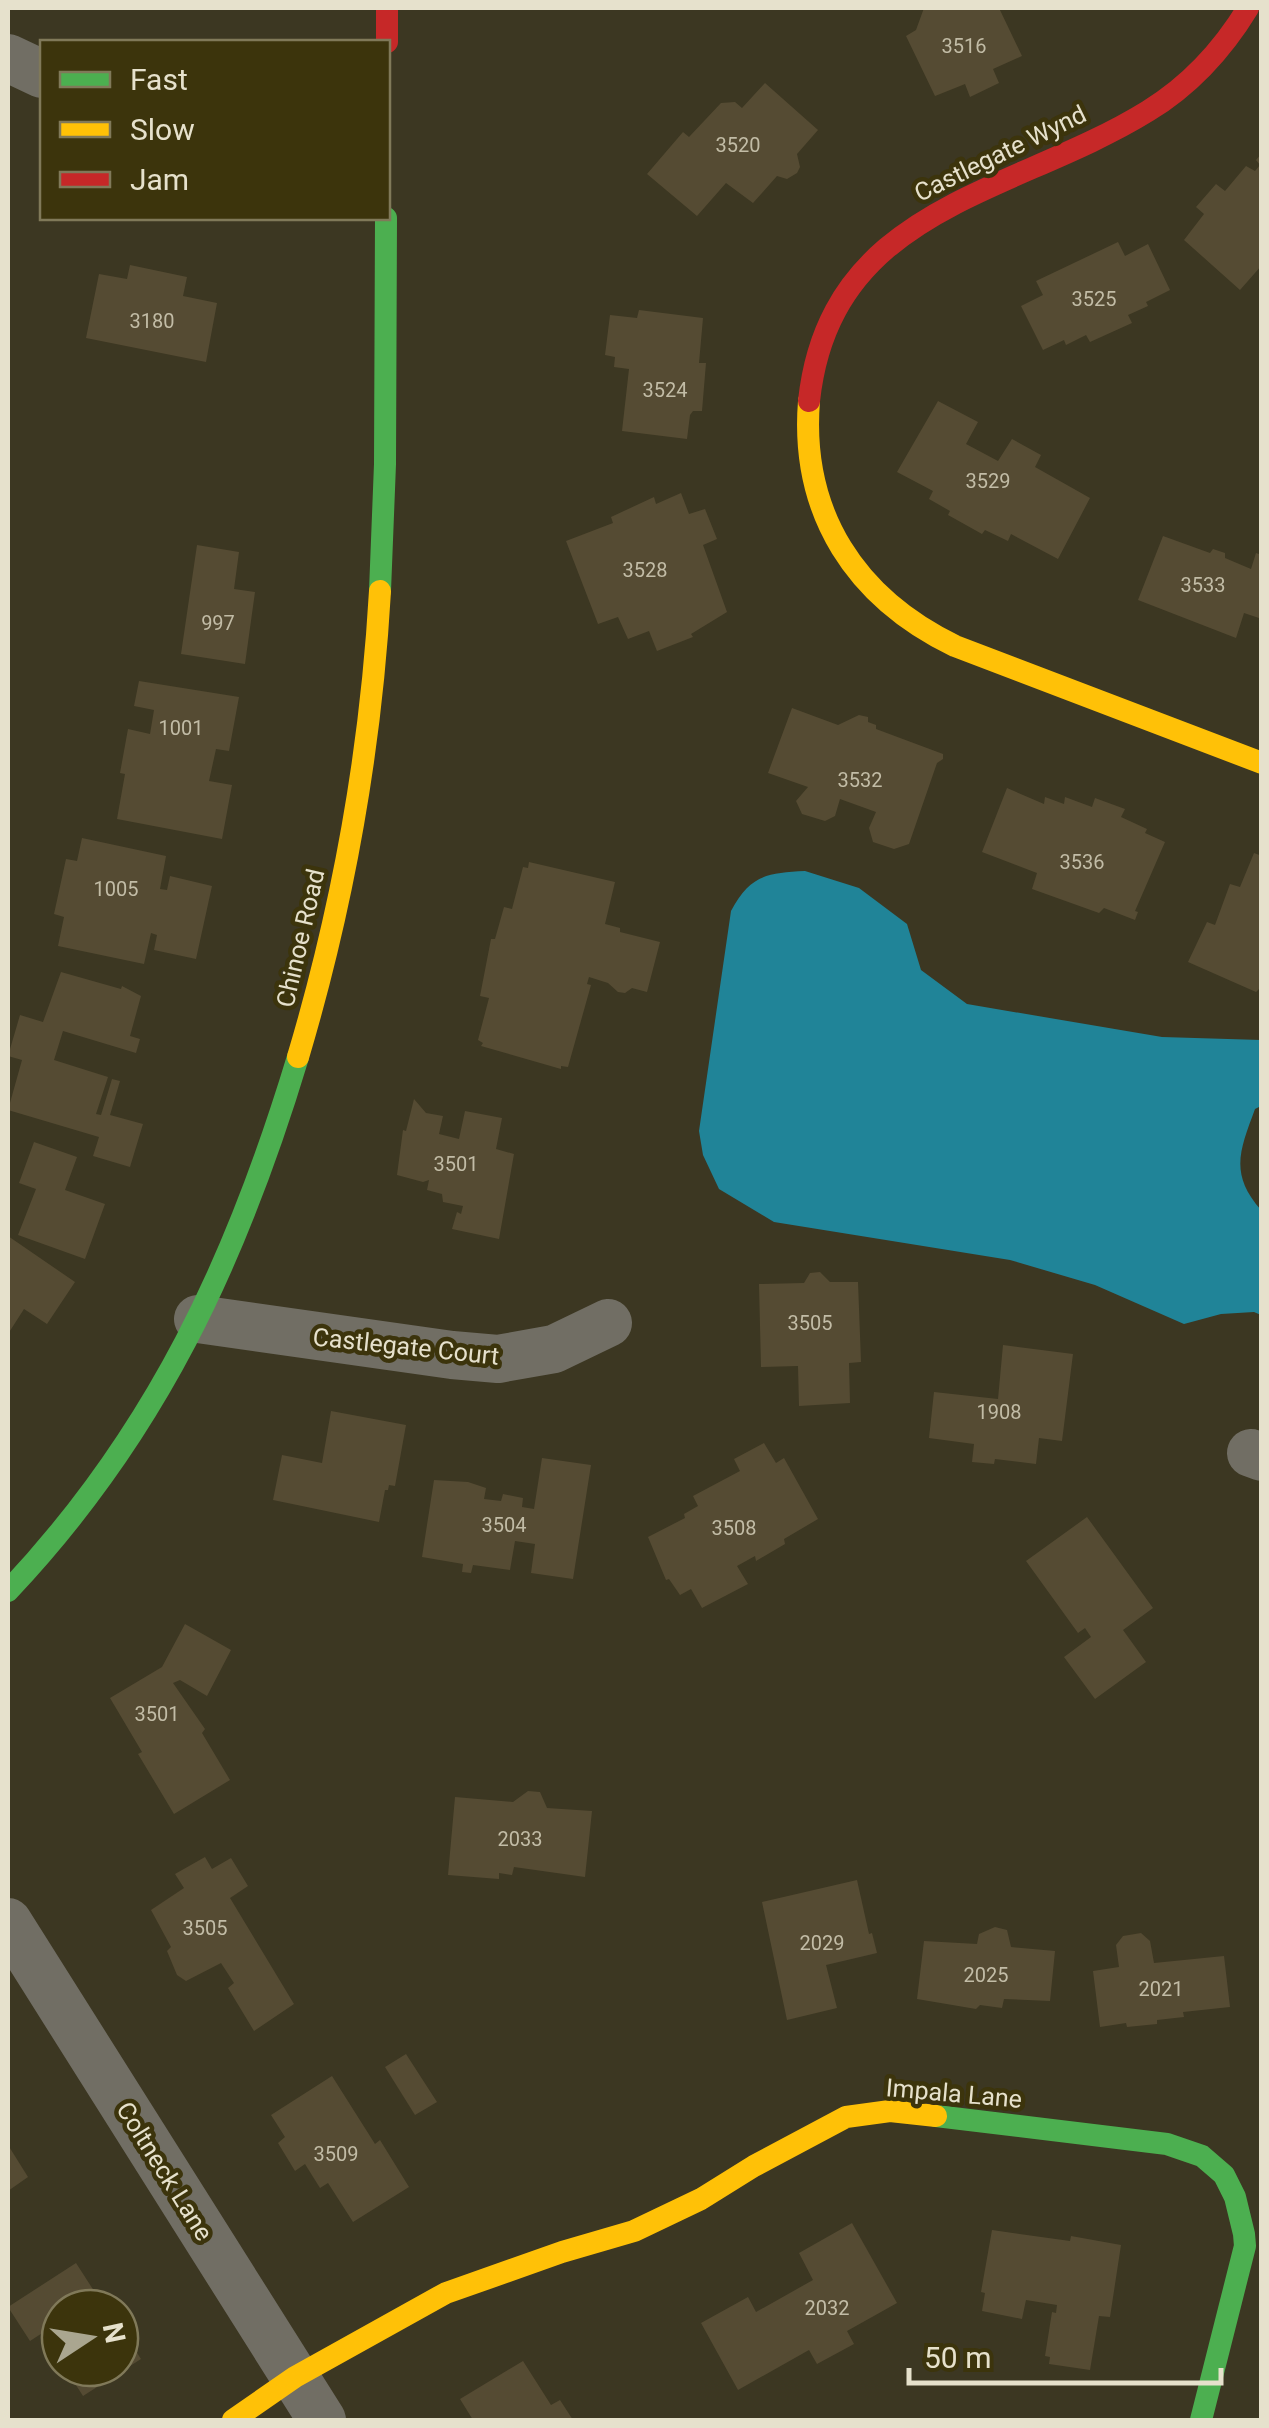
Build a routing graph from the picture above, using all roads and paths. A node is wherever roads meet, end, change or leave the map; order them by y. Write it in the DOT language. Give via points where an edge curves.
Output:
graph roads {
  1 [pos="386,8"];
  2 [pos="1248,8"];
  3 [pos="387,40"];
  4 [pos="8,58"];
  5 [pos="40,73"];
  6 [pos="386,220"];
  7 [pos="1262,763"];
  8 [pos="198,1319"];
  9 [pos="608,1324"];
  10 [pos="8,1591"];
  11 [pos="8,1922"];
  12 [pos="295,2377"];
  13 [pos="234,2420"];
  14 [pos="322,2420"];
  15 [pos="1201,2420"];
  1 -- 3 [label="street"];
  2 -- 7 [label="street, Castlegate Wynd" via="1204,64 1150,110 924,220 858,272 817,350 808,444 834,534 858,573 909,622 954,646"];
  4 -- 5 [label="street"];
  6 -- 8 [label="street, Chinoe Road" via="384,499 366,743 309,1022 267,1154"];
  8 -- 9 [label="street, Castlegate Court" via="498,1358 554,1350"];
  8 -- 10 [label="street, Chinoe Road" via="122,1454"];
  11 -- 12 [label="street, Coltneck Lane"];
  12 -- 13 [label="street, Impala Lane"];
  12 -- 14 [label="street, Coltneck Lane"];
  12 -- 15 [label="street, Impala Lane" via="446,2294 634,2231 846,2117 890,2112 1166,2144 1207,2158 1231,2186 1245,2246"];
}
